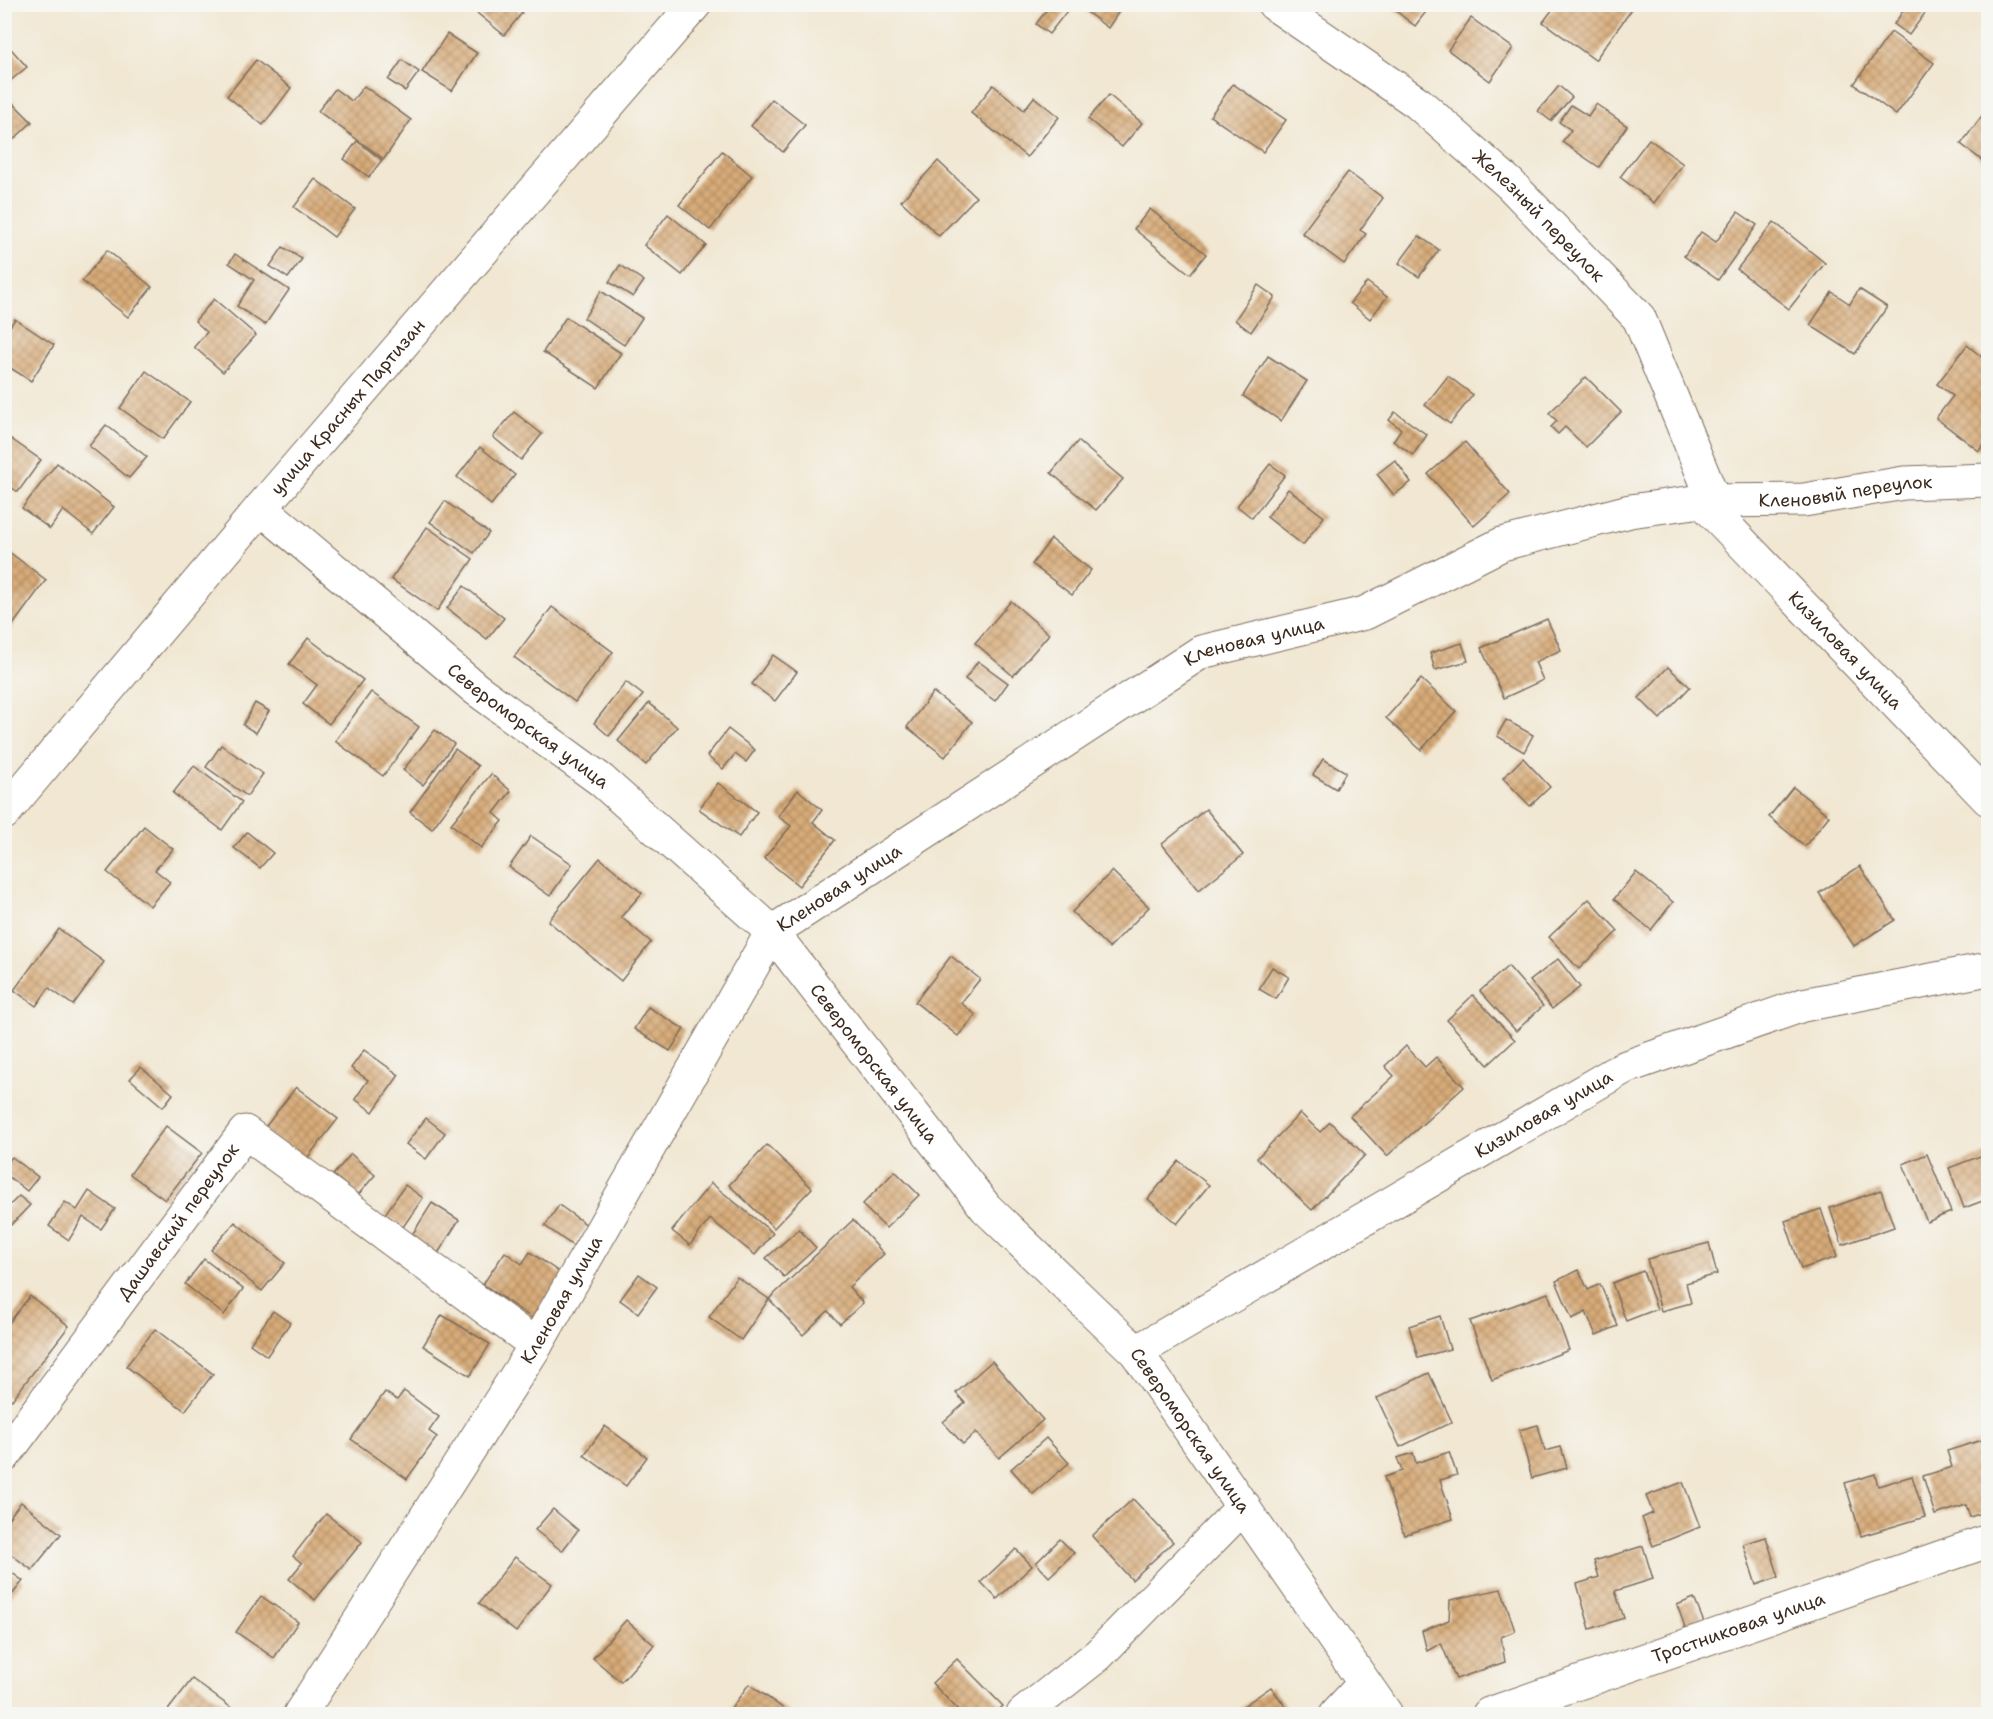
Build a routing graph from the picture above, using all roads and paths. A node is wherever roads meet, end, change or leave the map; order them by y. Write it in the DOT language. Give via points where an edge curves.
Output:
graph roads {
  1 [pos="696,4"];
  2 [pos="1274,4"];
  3 [pos="1989,480"];
  4 [pos="1708,501"];
  5 [pos="261,508"];
  6 [pos="1989,799"];
  7 [pos="4,813"];
  8 [pos="772,932"];
  9 [pos="1989,969"];
  10 [pos="536,1345"];
  11 [pos="1136,1352"];
  12 [pos="4,1456"];
  13 [pos="1244,1506"];
  14 [pos="1989,1541"];
  15 [pos="1364,1684"];
  16 [pos="300,1714"];
  17 [pos="1023,1714"];
  18 [pos="1336,1714"];
  19 [pos="1386,1714"];
  20 [pos="1489,1714"];
  1 -- 5 [label="street, улица Красных Партизан"];
  2 -- 4 [label="street, Железный переулок" via="1418,103 1510,184 1639,318"];
  3 -- 4 [label="street, Кленовый переулок" via="1904,483 1804,500"];
  4 -- 6 [label="street, Кизиловая улица"];
  4 -- 8 [label="street, Кленовая улица" via="1630,511 1502,544 1365,613 1201,652"];
  5 -- 7 [label="street, улица Красных Партизан"];
  5 -- 8 [label="street, Североморская улица" via="476,689 601,780"];
  8 -- 10 [label="street, Кленовая улица"];
  8 -- 11 [label="street, Североморская улица" via="986,1208"];
  9 -- 11 [label="street, Кизиловая улица" via="1803,1005 1623,1068"];
  10 -- 12 [label="street, Дашавский переулок" via="245,1132"];
  10 -- 16 [label="street, Кленовая улица"];
  11 -- 13 [label="street, Североморская улица"];
  13 -- 15 [label="street, Североморская улица"];
  13 -- 17 [label="street" via="1098,1655"];
  14 -- 20 [label="street, Тростниковая улица"];
  15 -- 18 [label="street"];
  15 -- 19 [label="street, Североморская улица"];
}
